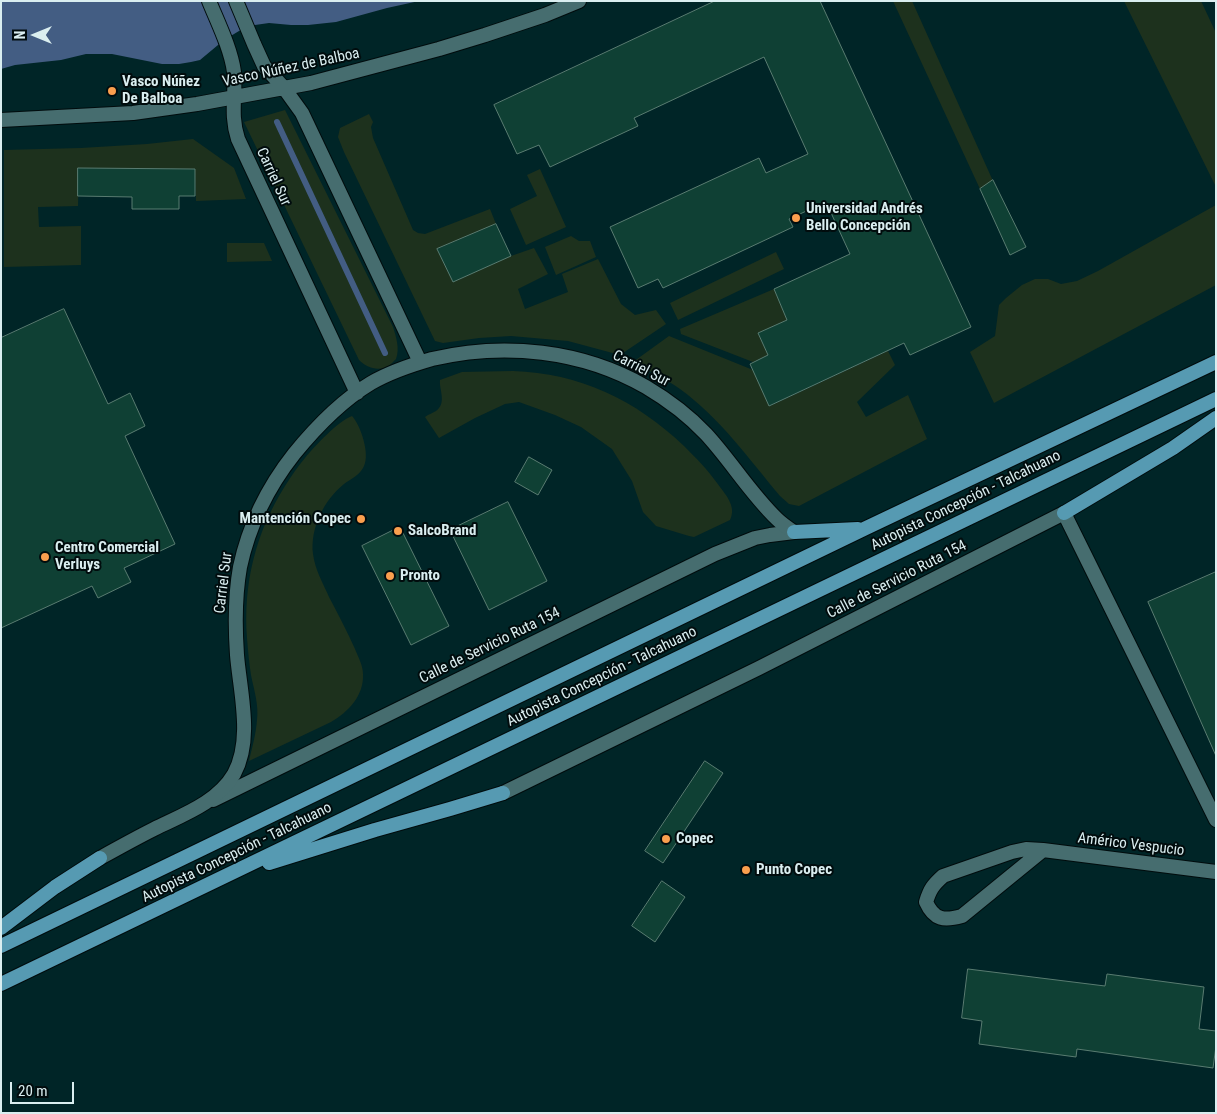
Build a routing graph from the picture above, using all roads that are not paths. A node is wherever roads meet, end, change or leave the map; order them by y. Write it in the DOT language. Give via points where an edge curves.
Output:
graph roads {
  1 [pos="209,1"];
  2 [pos="236,1"];
  3 [pos="579,1"];
  4 [pos="284,88"];
  5 [pos="233,97"];
  6 [pos="1,120"];
  7 [pos="420,362"];
  8 [pos="1216,362"];
  9 [pos="357,393"];
  10 [pos="1216,398"];
  11 [pos="1216,418"];
  12 [pos="1064,513"];
  13 [pos="866,528"];
  14 [pos="794,532"];
  15 [pos="503,792"];
  16 [pos="205,803"];
  17 [pos="1216,820"];
  18 [pos="1043,850"];
  19 [pos="100,858"];
  20 [pos="1216,872"];
  21 [pos="228,876"];
  22 [pos="1,928"];
  23 [pos="1,946"];
  24 [pos="1,984"];
  1 -- 5 [label="street, Carriel Sur" via="230,55 234,73"];
  2 -- 4 [label="street" via="264,66"];
  3 -- 4 [label="street, Vasco Núñez de Balboa" via="438,50"];
  4 -- 5 [label="street, Vasco Núñez de Balboa"];
  4 -- 7 [label="street" via="302,113"];
  5 -- 6 [label="street, Vasco Núñez de Balboa" via="133,113"];
  5 -- 9 [label="street, Carriel Sur" via="238,139"];
  7 -- 9 [label="street, Carriel Sur" via="386,375"];
  7 -- 14 [label="street, Carriel Sur" via="469,352 520,351 570,358 618,374 669,401 688,417 765,506"];
  8 -- 13 [label="main road, Autopista Concepción - Talcahuano"];
  9 -- 16 [label="street, Carriel Sur" via="319,425 291,458 271,487 250,530 240,570 236,621 244,739 236,771 224,788"];
  10 -- 21 [label="main road, Autopista Concepción - Talcahuano"];
  11 -- 12 [label="main road" via="1173,448"];
  12 -- 15 [label="street, Calle de Servicio Ruta 154" via="759,668"];
  12 -- 17 [label="street"];
  13 -- 14 [label="main road"];
  13 -- 23 [label="main road, Autopista Concepción - Talcahuano"];
  14 -- 16 [label="street, Calle de Servicio Ruta 154" via="756,538 715,554"];
  15 -- 21 [label="main road"];
  16 -- 19 [label="street"];
  18 -- 18 [label="street, Américo Vespucio" via="1012,852 943,876 930,890 926,902 930,910 943,919 962,916"];
  18 -- 20 [label="street, Américo Vespucio"];
  19 -- 22 [label="main road"];
  21 -- 24 [label="main road, Autopista Concepción - Talcahuano"];
}
